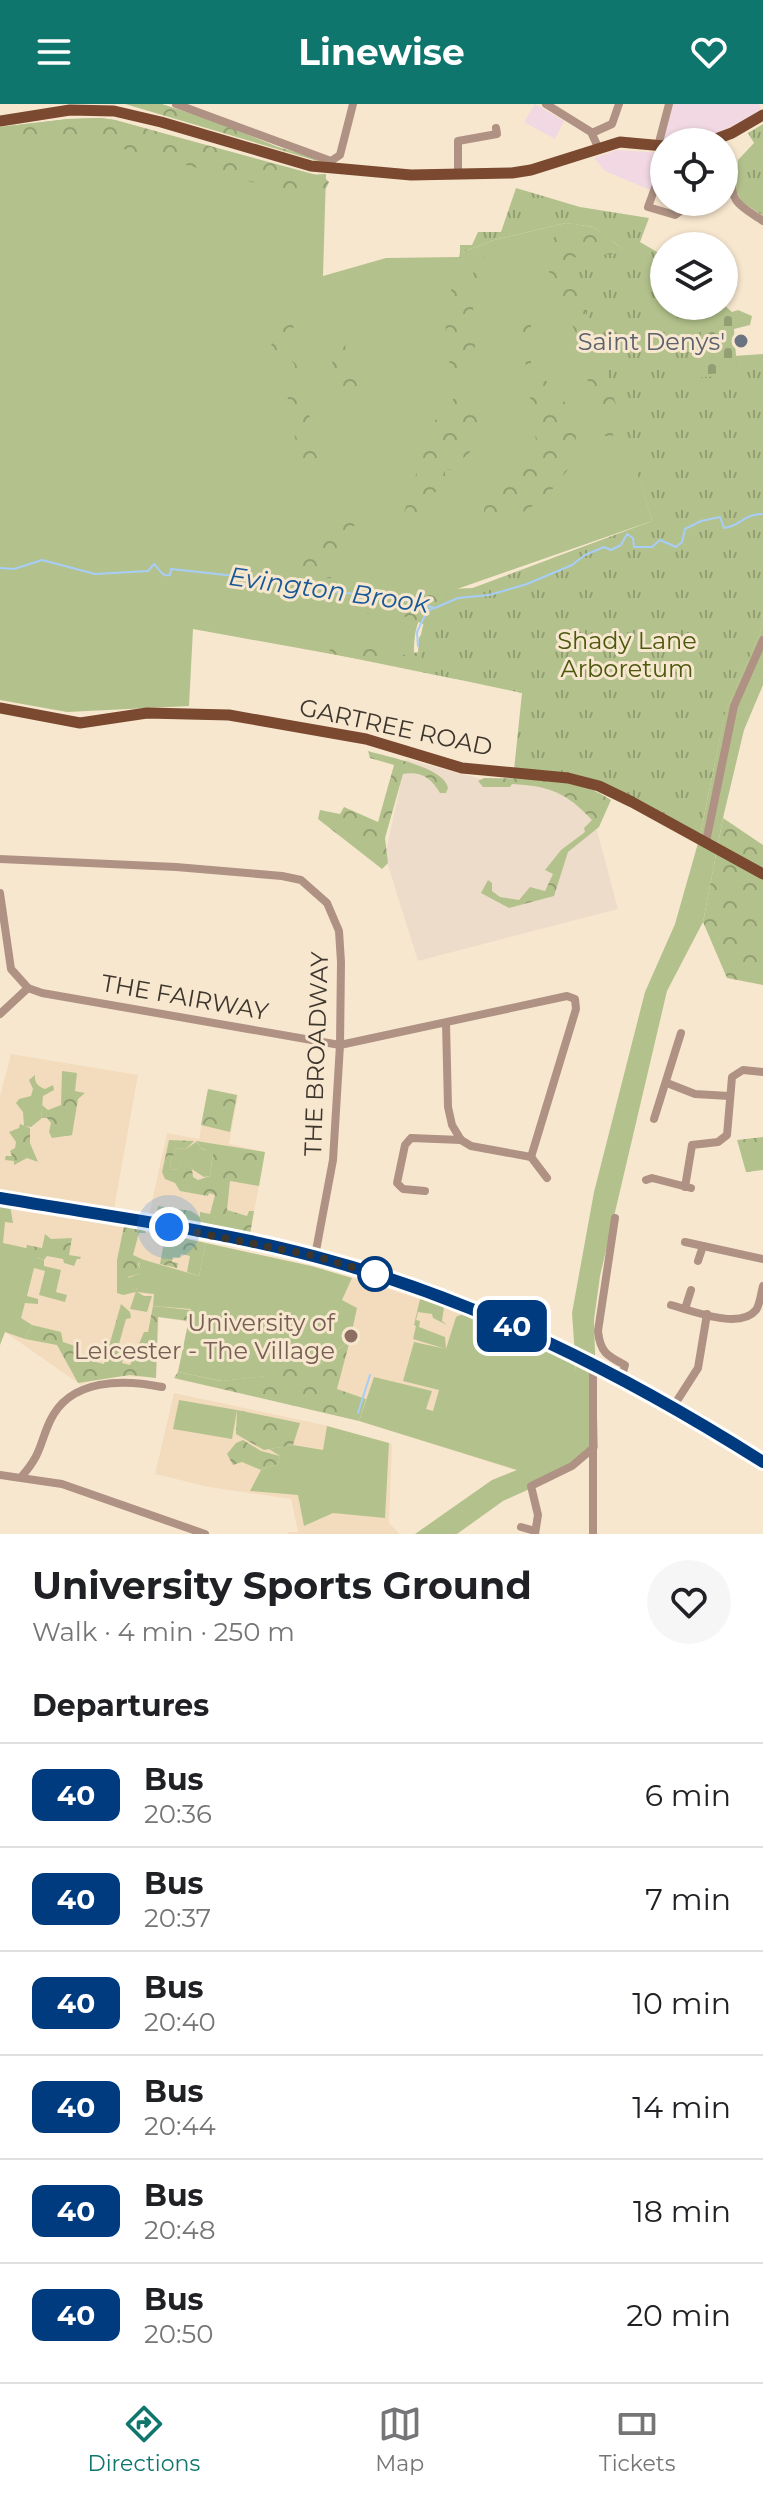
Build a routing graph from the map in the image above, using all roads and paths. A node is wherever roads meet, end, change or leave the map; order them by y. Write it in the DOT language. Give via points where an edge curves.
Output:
graph roads {
  1 [pos="176,104"];
  2 [pos="353,104"];
  3 [pos="546,104"];
  4 [pos="619,104"];
  5 [pos="669,104"];
  6 [pos="115,108"];
  7 [pos="763,115"];
  8 [pos="0,121"];
  9 [pos="496,128"];
  10 [pos="664,128"];
  11 [pos="738,130"];
  12 [pos="592,133"];
  13 [pos="650,145"];
  14 [pos="598,147"];
  15 [pos="458,175"];
  16 [pos="738,202"];
  17 [pos="763,221"];
  18 [pos="763,640"];
  19 [pos="0,708"];
  20 [pos="706,842"];
  21 [pos="0,859"];
  22 [pos="763,874"];
  23 [pos="0,893"];
  24 [pos="28,988"];
  25 [pos="0,1014"];
  26 [pos="446,1023"];
  27 [pos="681,1033"];
  28 [pos="340,1045"];
  29 [pos="763,1072"];
  30 [pos="667,1083"];
  31 [pos="729,1096"];
  32 [pos="654,1119"];
  33 [pos="461,1140"];
  34 [pos="531,1157"];
  35 [pos="547,1178"];
  36 [pos="646,1180"];
  37 [pos="425,1191"];
  38 [pos="0,1198"];
  39 [pos="615,1218"];
  40 [pos="685,1242"];
  41 [pos="703,1246"];
  42 [pos="315,1256"];
  43 [pos="763,1259"];
  44 [pos="698,1261"];
  45 [pos="763,1286"];
  46 [pos="691,1290"];
  47 [pos="671,1305"];
  48 [pos="685,1309"];
  49 [pos="707,1314"];
  50 [pos="593,1364"];
  51 [pos="621,1379"];
  52 [pos="162,1387"];
  53 [pos="673,1407"];
  54 [pos="592,1449"];
  55 [pos="763,1462"];
  56 [pos="572,1466"];
  57 [pos="0,1475"];
  58 [pos="22,1476"];
  59 [pos="592,1482"];
  60 [pos="521,1527"];
  61 [pos="535,1532"];
  62 [pos="205,1534"];
  63 [pos="593,1534"];
  1 -- 2 [label="street" via="331,161 339,158"];
  3 -- 12 [label="street"];
  4 -- 12 [label="street" via="612,124"];
  5 -- 10 [label="street"];
  6 -- 8 [label="main road"];
  6 -- 15 [label="main road" via="311,166"];
  7 -- 11 [label="main road"];
  9 -- 15 [label="street" via="497,134 458,141"];
  12 -- 14 [label="street"];
  13 -- 14 [label="main road"];
  14 -- 15 [label="main road" via="531,170"];
  16 -- 17 [label="street"];
  18 -- 20 [label="street" via="734,706"];
  19 -- 20 [label="main road, GARTREE ROAD" via="80,723 147,713 206,713 366,739 462,768 543,774 599,786"];
  20 -- 22 [label="main road, GARTREE ROAD"];
  21 -- 28 [label="street, THE BROADWAY" via="176,867 301,880 327,903 339,931"];
  23 -- 24 [label="street" via="11,969"];
  24 -- 25 [label="street"];
  24 -- 28 [label="street, THE FAIRWAY"];
  26 -- 28 [label="street, THE FAIRWAY"];
  26 -- 33 [label="street" via="448,1107"];
  26 -- 34 [label="street, THE FAIRWAY" via="567,996 575,999"];
  27 -- 30 [label="street"];
  28 -- 42 [label="street, THE BROADWAY" via="333,1160"];
  29 -- 31 [label="street" via="735,1073"];
  30 -- 31 [label="street" via="695,1094"];
  30 -- 32 [label="street"];
  31 -- 36 [label="street" via="727,1135 718,1142 692,1145 688,1187"];
  33 -- 34 [label="street"];
  33 -- 37 [label="street" via="411,1138 405,1145 397,1183 403,1189"];
  34 -- 35 [label="street"];
  38 -- 42 [label="street"];
  39 -- 51 [label="street" via="598,1331 603,1353 625,1365"];
  40 -- 41 [label="street"];
  41 -- 43 [label="street"];
  41 -- 44 [label="street"];
  42 -- 50 [label="street" via="430,1292"];
  45 -- 49 [label="street" via="758,1309 747,1317 735,1321"];
  46 -- 48 [label="street"];
  47 -- 48 [label="street"];
  48 -- 49 [label="street"];
  49 -- 53 [label="street" via="698,1368"];
  50 -- 51 [label="street"];
  50 -- 54 [label="street"];
  51 -- 53 [label="street"];
  52 -- 58 [label="street" via="114,1381 74,1396 54,1413 39,1455"];
  53 -- 55 [label="street"];
  54 -- 56 [label="street"];
  54 -- 59 [label="street"];
  56 -- 59 [label="street"];
  56 -- 61 [label="street" via="531,1486 538,1515"];
  57 -- 58 [label="street"];
  58 -- 62 [label="street" via="62,1484"];
  59 -- 63 [label="street"];
  60 -- 61 [label="street"];
}
